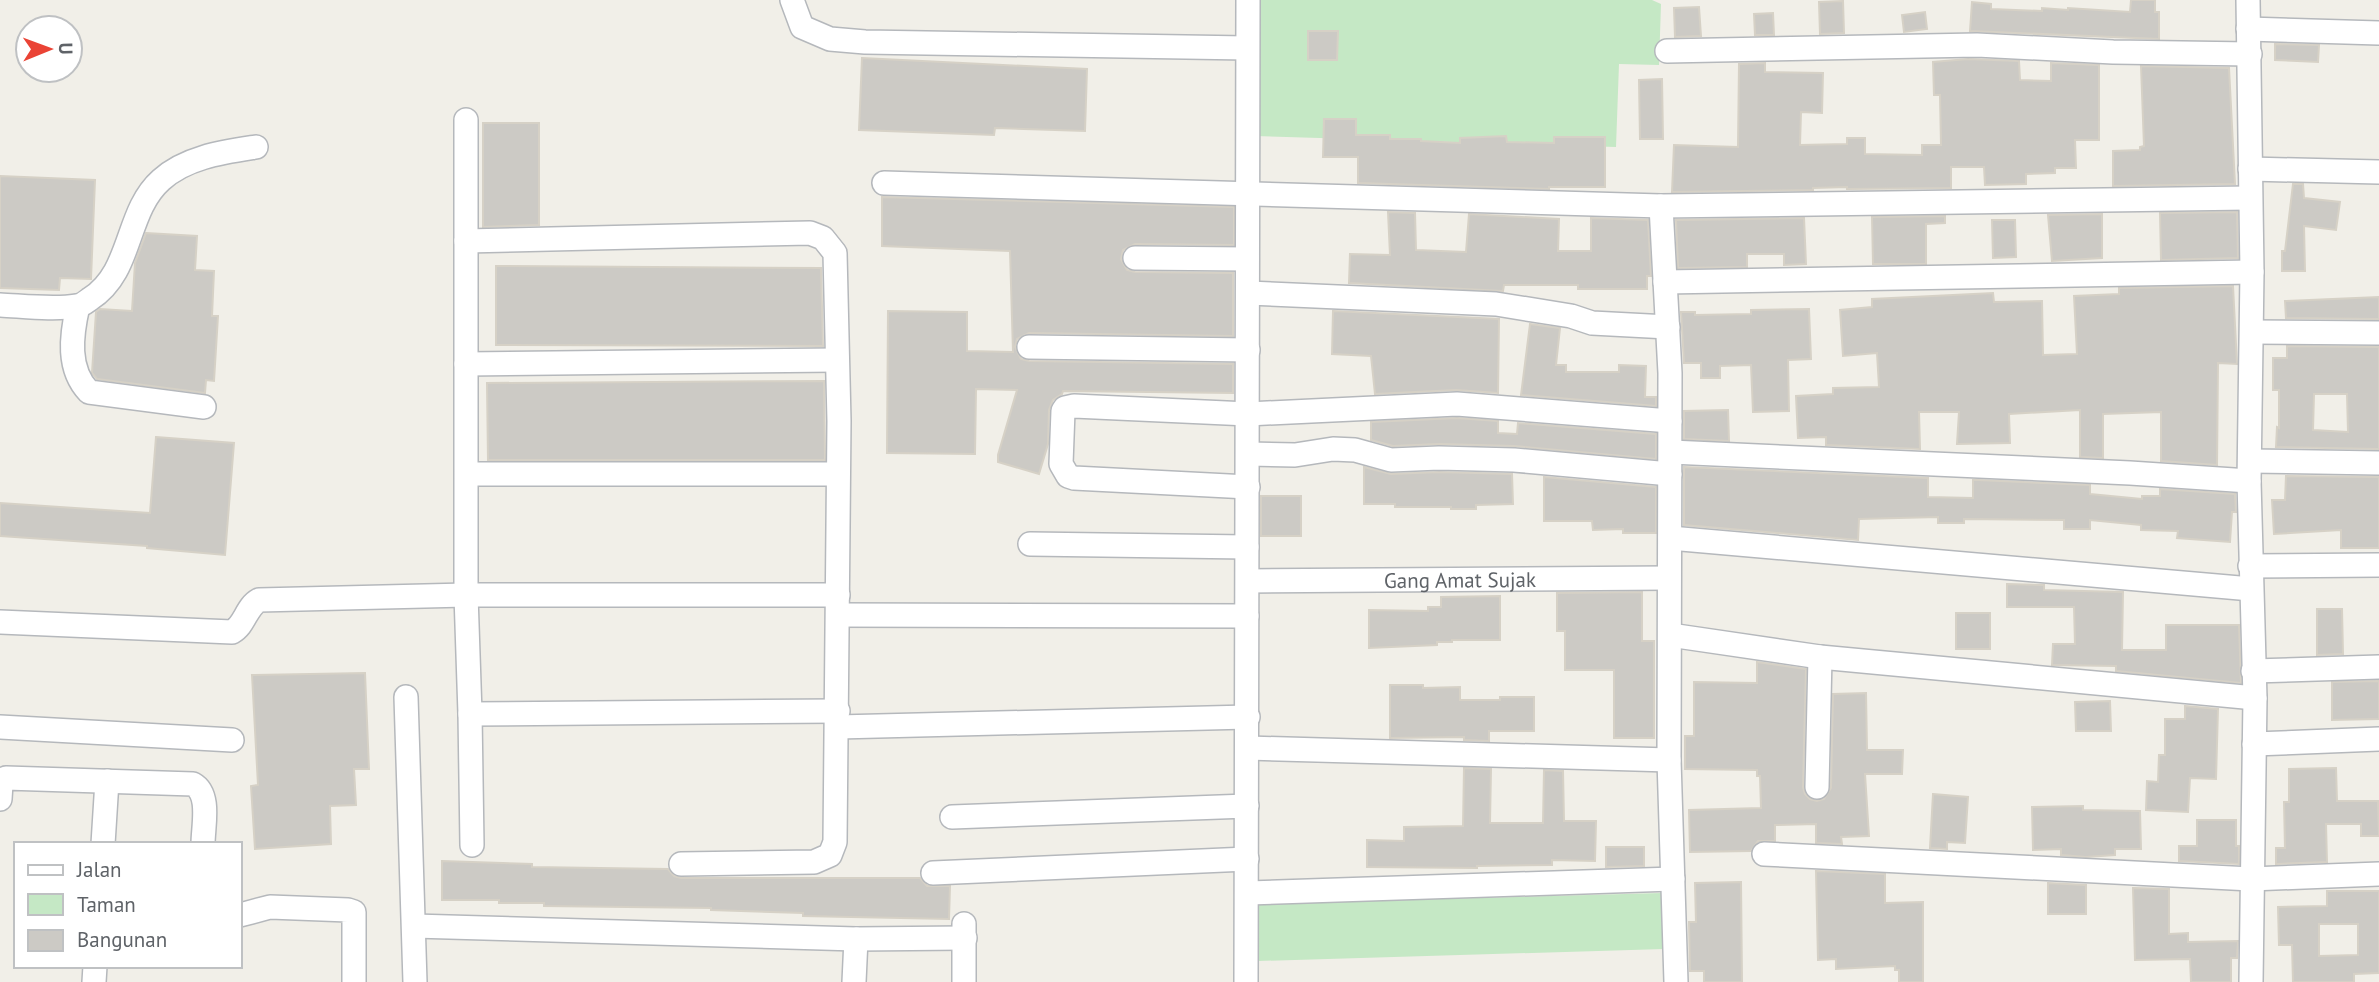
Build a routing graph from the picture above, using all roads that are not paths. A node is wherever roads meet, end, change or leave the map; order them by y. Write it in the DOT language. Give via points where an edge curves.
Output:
graph roads {
  1 [pos="792,0"];
  2 [pos="1248,0"];
  3 [pos="2248,0"];
  4 [pos="2248,29"];
  5 [pos="2379,33"];
  6 [pos="1247,48"];
  7 [pos="1667,51"];
  8 [pos="2250,54"];
  9 [pos="467,120"];
  10 [pos="256,147"];
  11 [pos="2250,169"];
  12 [pos="2379,172"];
  13 [pos="884,183"];
  14 [pos="1246,194"];
  15 [pos="2249,198"];
  16 [pos="1661,206"];
  17 [pos="466,241"];
  18 [pos="1135,258"];
  19 [pos="1247,259"];
  20 [pos="2252,272"];
  21 [pos="1665,282"];
  22 [pos="1248,293"];
  23 [pos="0,305"];
  24 [pos="78,306"];
  25 [pos="1668,327"];
  26 [pos="2252,332"];
  27 [pos="2379,333"];
  28 [pos="1029,347"];
  29 [pos="1248,350"];
  30 [pos="837,360"];
  31 [pos="466,364"];
  32 [pos="204,407"];
  33 [pos="1248,414"];
  34 [pos="1670,421"];
  35 [pos="1249,454"];
  36 [pos="1670,463"];
  37 [pos="2379,463"];
  38 [pos="2249,471"];
  39 [pos="467,474"];
  40 [pos="838,474"];
  41 [pos="1248,487"];
  42 [pos="1670,538"];
  43 [pos="1030,544"];
  44 [pos="1247,547"];
  45 [pos="2379,565"];
  46 [pos="2250,566"];
  47 [pos="1669,579"];
  48 [pos="1248,581"];
  49 [pos="2251,589"];
  50 [pos="466,595"];
  51 [pos="838,605"];
  52 [pos="1247,615"];
  53 [pos="0,622"];
  54 [pos="1670,635"];
  55 [pos="1820,657"];
  56 [pos="2379,667"];
  57 [pos="2253,671"];
  58 [pos="406,697"];
  59 [pos="2255,698"];
  60 [pos="470,714"];
  61 [pos="1248,717"];
  62 [pos="838,719"];
  63 [pos="0,727"];
  64 [pos="2379,739"];
  65 [pos="232,740"];
  66 [pos="2254,744"];
  67 [pos="1248,748"];
  68 [pos="1669,760"];
  69 [pos="107,781"];
  70 [pos="1817,786"];
  71 [pos="0,799"];
  72 [pos="1247,806"];
  73 [pos="953,817"];
  74 [pos="103,842"];
  75 [pos="203,842"];
  76 [pos="472,845"];
  77 [pos="1764,854"];
  78 [pos="1247,859"];
  79 [pos="681,864"];
  80 [pos="933,873"];
  81 [pos="2379,874"];
  82 [pos="1672,879"];
  83 [pos="2252,879"];
  84 [pos="1248,893"];
  85 [pos="242,914"];
  86 [pos="414,926"];
  87 [pos="856,939"];
  88 [pos="354,982"];
  89 [pos="415,982"];
  90 [pos="854,982"];
  91 [pos="964,982"];
  92 [pos="1246,982"];
  93 [pos="1676,982"];
  94 [pos="2251,982"];
  1 -- 6 [label="street" via="802,27 830,39"];
  2 -- 6 [label="street"];
  3 -- 4 [label="street"];
  4 -- 5 [label="street"];
  4 -- 8 [label="street"];
  6 -- 14 [label="street"];
  7 -- 8 [label="street" via="1977,45"];
  8 -- 11 [label="street"];
  9 -- 17 [label="street"];
  10 -- 24 [label="street" via="215,153 160,181 146,198 116,273 99,293"];
  11 -- 12 [label="street"];
  11 -- 15 [label="street"];
  13 -- 14 [label="street"];
  14 -- 16 [label="street"];
  14 -- 19 [label="street"];
  15 -- 16 [label="street"];
  15 -- 20 [label="street"];
  16 -- 21 [label="street"];
  17 -- 30 [label="street" via="810,233 835,253"];
  17 -- 31 [label="street"];
  18 -- 19 [label="street"];
  19 -- 22 [label="street"];
  20 -- 21 [label="street"];
  20 -- 26 [label="street"];
  21 -- 25 [label="street"];
  22 -- 25 [label="street" via="1496,304 1592,323"];
  22 -- 29 [label="street"];
  23 -- 24 [label="street"];
  24 -- 32 [label="street" via="72,329 75,372 89,392"];
  25 -- 34 [label="street"];
  26 -- 27 [label="street"];
  26 -- 38 [label="street"];
  28 -- 29 [label="street"];
  29 -- 33 [label="street"];
  30 -- 31 [label="street"];
  30 -- 40 [label="street"];
  31 -- 39 [label="street"];
  33 -- 34 [label="street" via="1457,404"];
  33 -- 35 [label="street"];
  33 -- 41 [label="street" via="1069,406 1063,411 1061,456 1064,471 1074,478"];
  34 -- 36 [label="street"];
  35 -- 36 [label="street" via="1295,455 1333,449 1391,460"];
  35 -- 41 [label="street"];
  36 -- 38 [label="street" via="2130,473"];
  36 -- 42 [label="street"];
  37 -- 38 [label="street"];
  38 -- 46 [label="street"];
  39 -- 40 [label="street"];
  39 -- 50 [label="street"];
  40 -- 51 [label="street"];
  41 -- 44 [label="street"];
  42 -- 47 [label="street"];
  42 -- 49 [label="street"];
  43 -- 44 [label="street"];
  44 -- 48 [label="street"];
  45 -- 46 [label="street"];
  46 -- 49 [label="street"];
  47 -- 48 [label="street, Gang Amat Sujak"];
  47 -- 54 [label="street"];
  48 -- 52 [label="street"];
  49 -- 57 [label="street"];
  50 -- 51 [label="street"];
  50 -- 53 [label="street" via="259,600 232,632"];
  50 -- 60 [label="street"];
  51 -- 52 [label="street"];
  51 -- 62 [label="street"];
  52 -- 61 [label="street"];
  54 -- 55 [label="street"];
  54 -- 68 [label="street"];
  55 -- 59 [label="street"];
  55 -- 70 [label="street"];
  56 -- 57 [label="street"];
  57 -- 59 [label="street"];
  58 -- 86 [label="street"];
  59 -- 66 [label="street"];
  60 -- 62 [label="street"];
  60 -- 76 [label="street"];
  61 -- 62 [label="street"];
  61 -- 67 [label="street"];
  62 -- 79 [label="street" via="835,842 830,855 814,862"];
  63 -- 65 [label="street"];
  64 -- 66 [label="street"];
  66 -- 83 [label="street"];
  67 -- 68 [label="street"];
  67 -- 72 [label="street"];
  68 -- 82 [label="street"];
  69 -- 71 [label="street" via="6,778"];
  69 -- 74 [label="street"];
  69 -- 75 [label="street" via="200,788"];
  72 -- 73 [label="street"];
  72 -- 78 [label="street"];
  77 -- 83 [label="street"];
  78 -- 80 [label="street"];
  78 -- 84 [label="street"];
  81 -- 83 [label="street"];
  82 -- 84 [label="street"];
  82 -- 93 [label="street"];
  83 -- 94 [label="street"];
  84 -- 92 [label="street"];
  85 -- 88 [label="street" via="270,907 355,912"];
  86 -- 87 [label="street"];
  86 -- 89 [label="street"];
  87 -- 90 [label="street"];
  87 -- 91 [label="street" via="965,931"];
}
